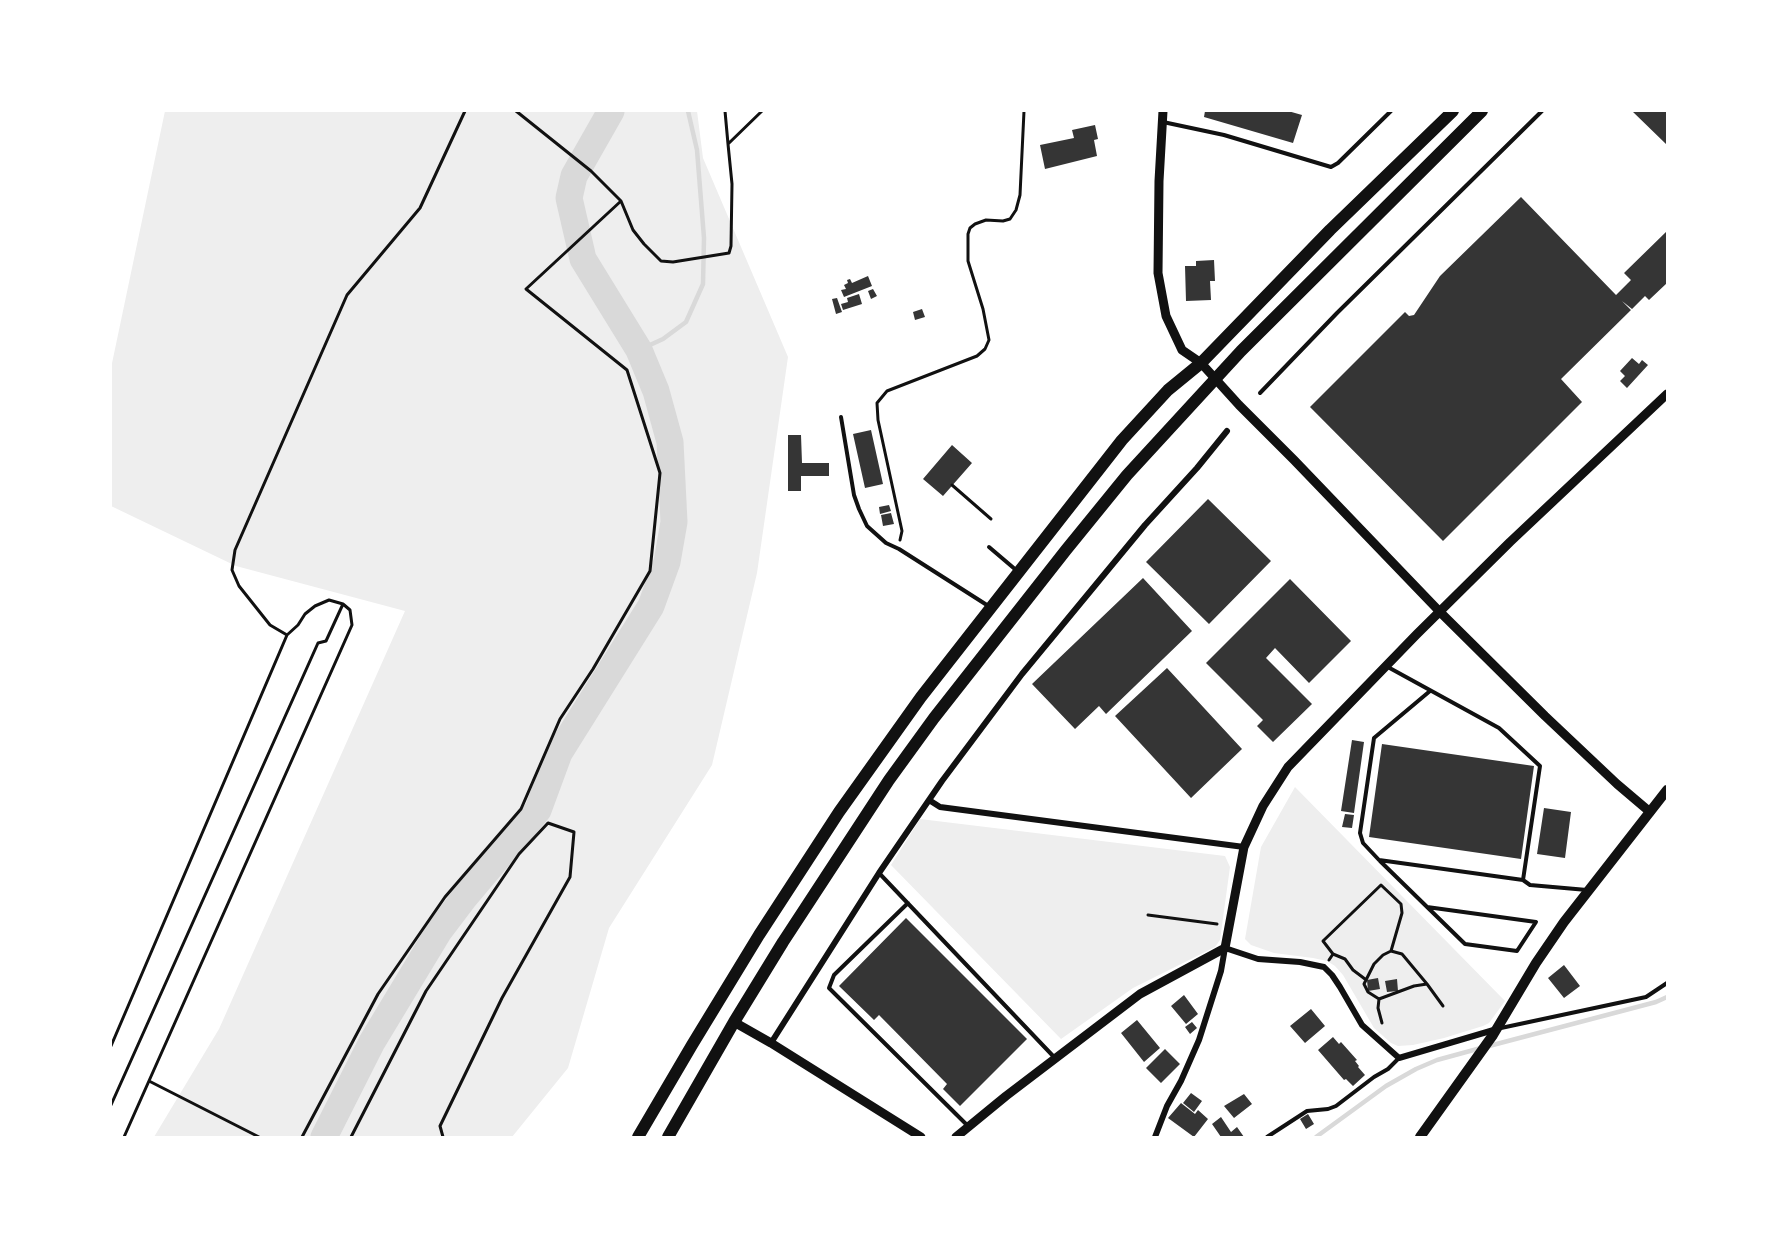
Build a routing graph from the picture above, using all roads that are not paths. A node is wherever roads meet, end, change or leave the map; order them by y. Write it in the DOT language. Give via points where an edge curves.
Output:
graph roads {
  1 [pos="1163,111"];
  2 [pos="1392,111"];
  3 [pos="1453,111"];
  4 [pos="1482,111"];
  5 [pos="1542,111"];
  6 [pos="1163,122"];
  7 [pos="1200,363"];
  8 [pos="1215,380"];
  9 [pos="1260,393"];
  10 [pos="1667,394"];
  11 [pos="841,417"];
  12 [pos="1227,431"];
  13 [pos="989,547"];
  14 [pos="1018,571"];
  15 [pos="991,608"];
  16 [pos="1440,612"];
  17 [pos="1386,666"];
  18 [pos="1430,691"];
  19 [pos="1667,790"];
  20 [pos="929,800"];
  21 [pos="1650,812"];
  22 [pos="1244,847"];
  23 [pos="1379,860"];
  24 [pos="879,873"];
  25 [pos="1523,880"];
  26 [pos="1587,890"];
  27 [pos="908,903"];
  28 [pos="1427,907"];
  29 [pos="1226,948"];
  30 [pos="1667,983"];
  31 [pos="734,1022"];
  32 [pos="1496,1032"];
  33 [pos="771,1043"];
  34 [pos="1055,1058"];
  35 [pos="1399,1058"];
  36 [pos="969,1127"];
  37 [pos="638,1137"];
  38 [pos="668,1137"];
  39 [pos="921,1137"];
  40 [pos="956,1137"];
  41 [pos="1155,1137"];
  42 [pos="1267,1137"];
  43 [pos="1420,1137"];
  1 -- 6 [label="street"];
  2 -- 6 [label="lane" via="1331,167 1224,135"];
  3 -- 7 [label="highway"];
  4 -- 8 [label="highway"];
  5 -- 9 [label="lane"];
  6 -- 7 [label="street" via="1157,251 1161,293 1166,316 1182,350"];
  7 -- 8 [label="street"];
  7 -- 14 [label="highway" via="1168,390 1122,440"];
  8 -- 16 [label="street"];
  8 -- 31 [label="highway" via="1127,475 934,718 835,861"];
  10 -- 16 [label="street"];
  11 -- 15 [label="lane" via="854,495 867,526 886,543"];
  12 -- 20 [label="street" via="1022,674"];
  13 -- 14 [label="lane"];
  14 -- 15 [label="highway"];
  15 -- 37 [label="highway" via="839,812 753,945"];
  16 -- 17 [label="street"];
  16 -- 21 [label="street"];
  17 -- 18 [label="lane"];
  17 -- 22 [label="street" via="1288,766"];
  18 -- 23 [label="lane" via="1374,738 1360,833 1363,843"];
  18 -- 25 [label="lane" via="1498,728 1540,766"];
  19 -- 21 [label="main road"];
  20 -- 22 [label="street" via="940,807"];
  20 -- 24 [label="street"];
  21 -- 26 [label="main road"];
  22 -- 29 [label="street"];
  23 -- 25 [label="lane"];
  23 -- 28 [label="lane"];
  24 -- 27 [label="lane"];
  24 -- 33 [label="street"];
  25 -- 26 [label="lane" via="1530,885"];
  26 -- 32 [label="main road" via="1536,963"];
  27 -- 34 [label="lane"];
  27 -- 36 [label="lane" via="834,975 829,988"];
  28 -- 28 [label="lane" via="1465,944 1517,951 1536,922"];
  29 -- 34 [label="street" via="1140,994"];
  29 -- 35 [label="street" via="1258,959 1324,968 1362,1025"];
  29 -- 41 [label="street" via="1199,1040"];
  30 -- 32 [label="lane" via="1646,997"];
  31 -- 33 [label="street"];
  31 -- 38 [label="highway"];
  32 -- 35 [label="street"];
  32 -- 43 [label="main road"];
  33 -- 39 [label="street"];
  34 -- 36 [label="street"];
  35 -- 42 [label="lane" via="1336,1106 1306,1111"];
  36 -- 40 [label="street"];
}
